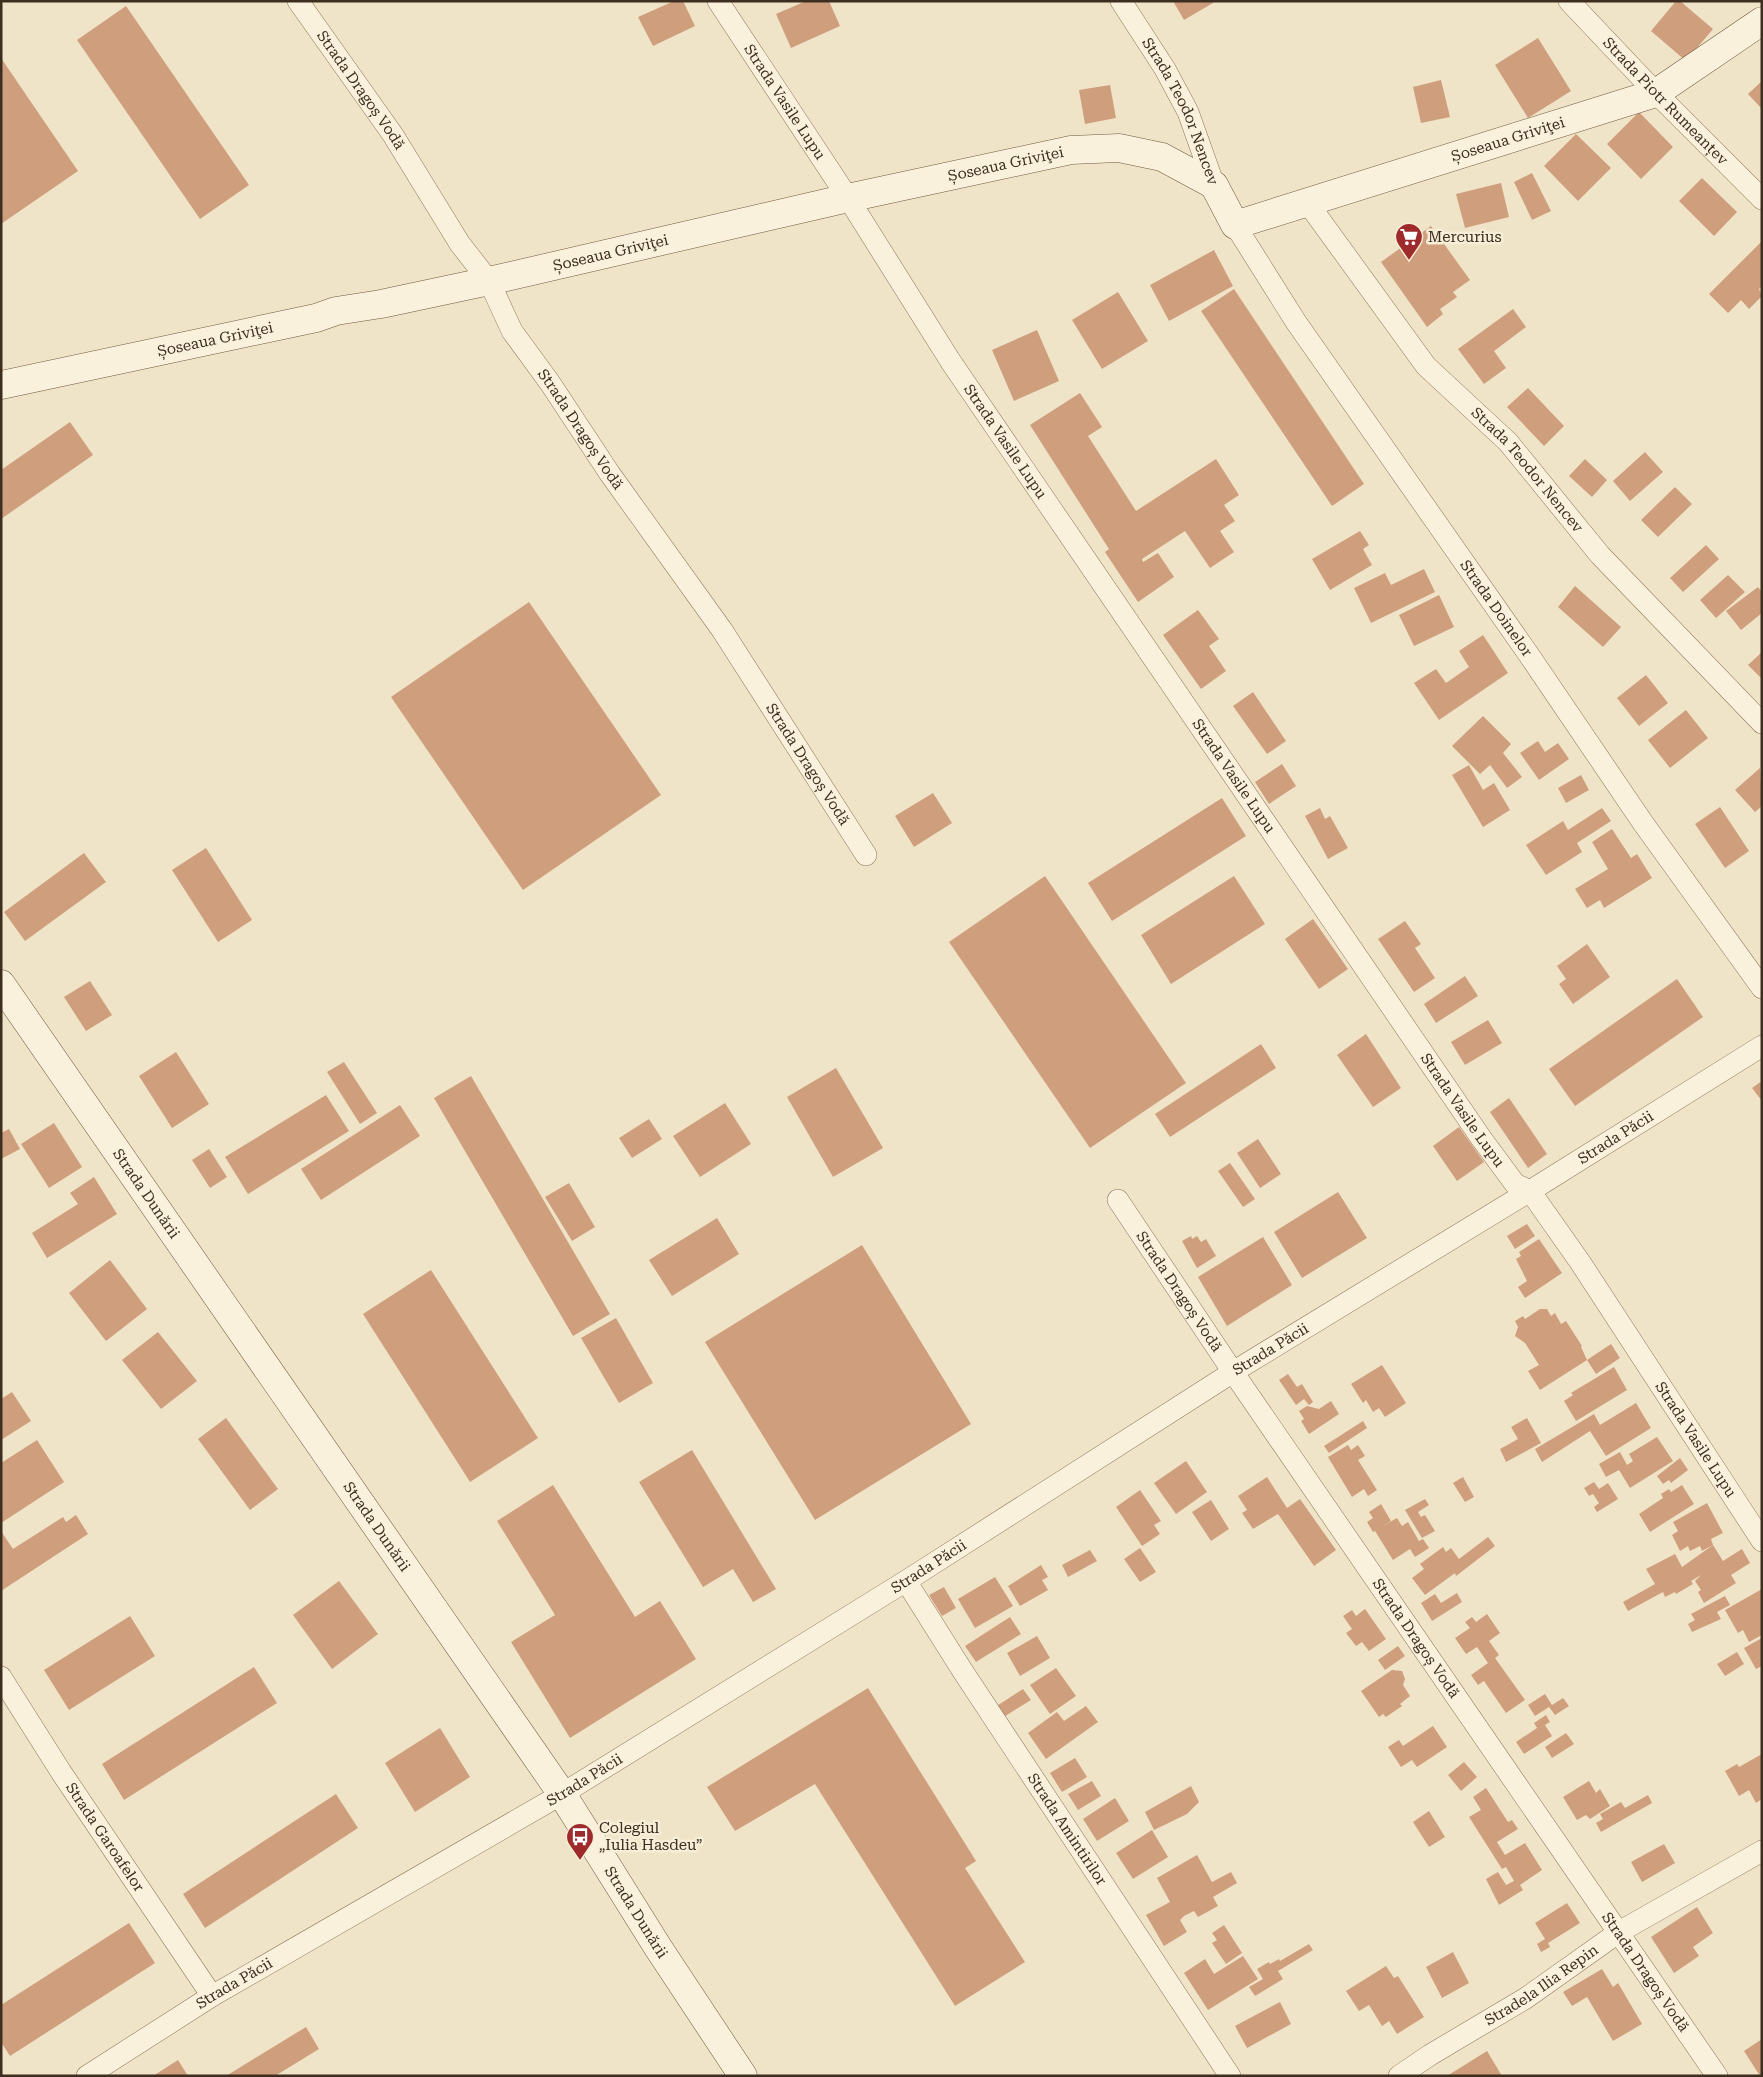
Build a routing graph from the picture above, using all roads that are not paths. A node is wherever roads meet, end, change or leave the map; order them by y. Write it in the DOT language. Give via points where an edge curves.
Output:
graph roads {
  1 [pos="298,1"];
  2 [pos="718,1"];
  3 [pos="1121,1"];
  4 [pos="1569,1"];
  5 [pos="1762,21"];
  6 [pos="1656,93"];
  7 [pos="1214,185"];
  8 [pos="848,198"];
  9 [pos="1762,199"];
  10 [pos="1307,202"];
  11 [pos="1235,225"];
  12 [pos="489,281"];
  13 [pos="1,385"];
  14 [pos="1762,723"];
  15 [pos="866,854"];
  16 [pos="1,984"];
  17 [pos="1762,988"];
  18 [pos="1762,1046"];
  19 [pos="1530,1191"];
  20 [pos="1118,1200"];
  21 [pos="1233,1372"];
  22 [pos="1762,1541"];
  23 [pos="906,1580"];
  24 [pos="1,1677"];
  25 [pos="562,1794"];
  26 [pos="1762,1851"];
  27 [pos="1619,1932"];
  28 [pos="212,1996"];
  29 [pos="87,2076"];
  30 [pos="743,2076"];
  31 [pos="1230,2076"];
  32 [pos="1399,2076"];
  33 [pos="1717,2076"];
  1 -- 12 [label="street, Strada Dragoș Vodă" via="393,135 460,244"];
  2 -- 8 [label="street, Strada Vasile Lupu"];
  3 -- 7 [label="street, Strada Teodor Nencev" via="1165,69 1188,112"];
  4 -- 6 [label="street, Strada Piotr Rumeanțev"];
  5 -- 6 [label="street, Șoseaua Griviţei"];
  6 -- 9 [label="street, Strada Piotr Rumeanțev"];
  6 -- 10 [label="street, Șoseaua Griviţei"];
  7 -- 8 [label="street, Șoseaua Griviţei" via="1162,157 1119,148 1071,150"];
  7 -- 11 [label="street, Strada Teodor Nencev"];
  8 -- 12 [label="street, Șoseaua Griviţei"];
  8 -- 19 [label="street, Strada Vasile Lupu" via="951,362 1481,1138 1515,1184"];
  10 -- 11 [label="street, Șoseaua Griviţei"];
  10 -- 14 [label="street, Strada Teodor Nencev" via="1426,366 1508,442 1600,555"];
  11 -- 17 [label="street, Strada Doinelor" via="1296,322 1643,823"];
  12 -- 13 [label="street, Șoseaua Griviţei" via="336,311 307,320"];
  12 -- 15 [label="street, Strada Dragoș Vodă" via="512,331 722,630"];
  16 -- 25 [label="street, Strada Dunării"];
  18 -- 19 [label="street, Strada Păcii"];
  19 -- 21 [label="street, Strada Păcii"];
  19 -- 22 [label="street, Strada Vasile Lupu"];
  20 -- 21 [label="street, Strada Dragoș Vodă"];
  21 -- 23 [label="street, Strada Păcii"];
  21 -- 27 [label="street, Strada Dragoș Vodă"];
  23 -- 25 [label="street, Strada Păcii"];
  23 -- 31 [label="street, Strada Amintirilor"];
  24 -- 28 [label="street, Strada Garoafelor"];
  25 -- 28 [label="street, Strada Păcii"];
  25 -- 30 [label="street, Strada Dunării"];
  26 -- 27 [label="street, Stradela Ilia Repin"];
  27 -- 32 [label="street, Stradela Ilia Repin" via="1526,1998"];
  27 -- 33 [label="street, Strada Dragoș Vodă"];
  28 -- 29 [label="street, Strada Păcii"];
}
